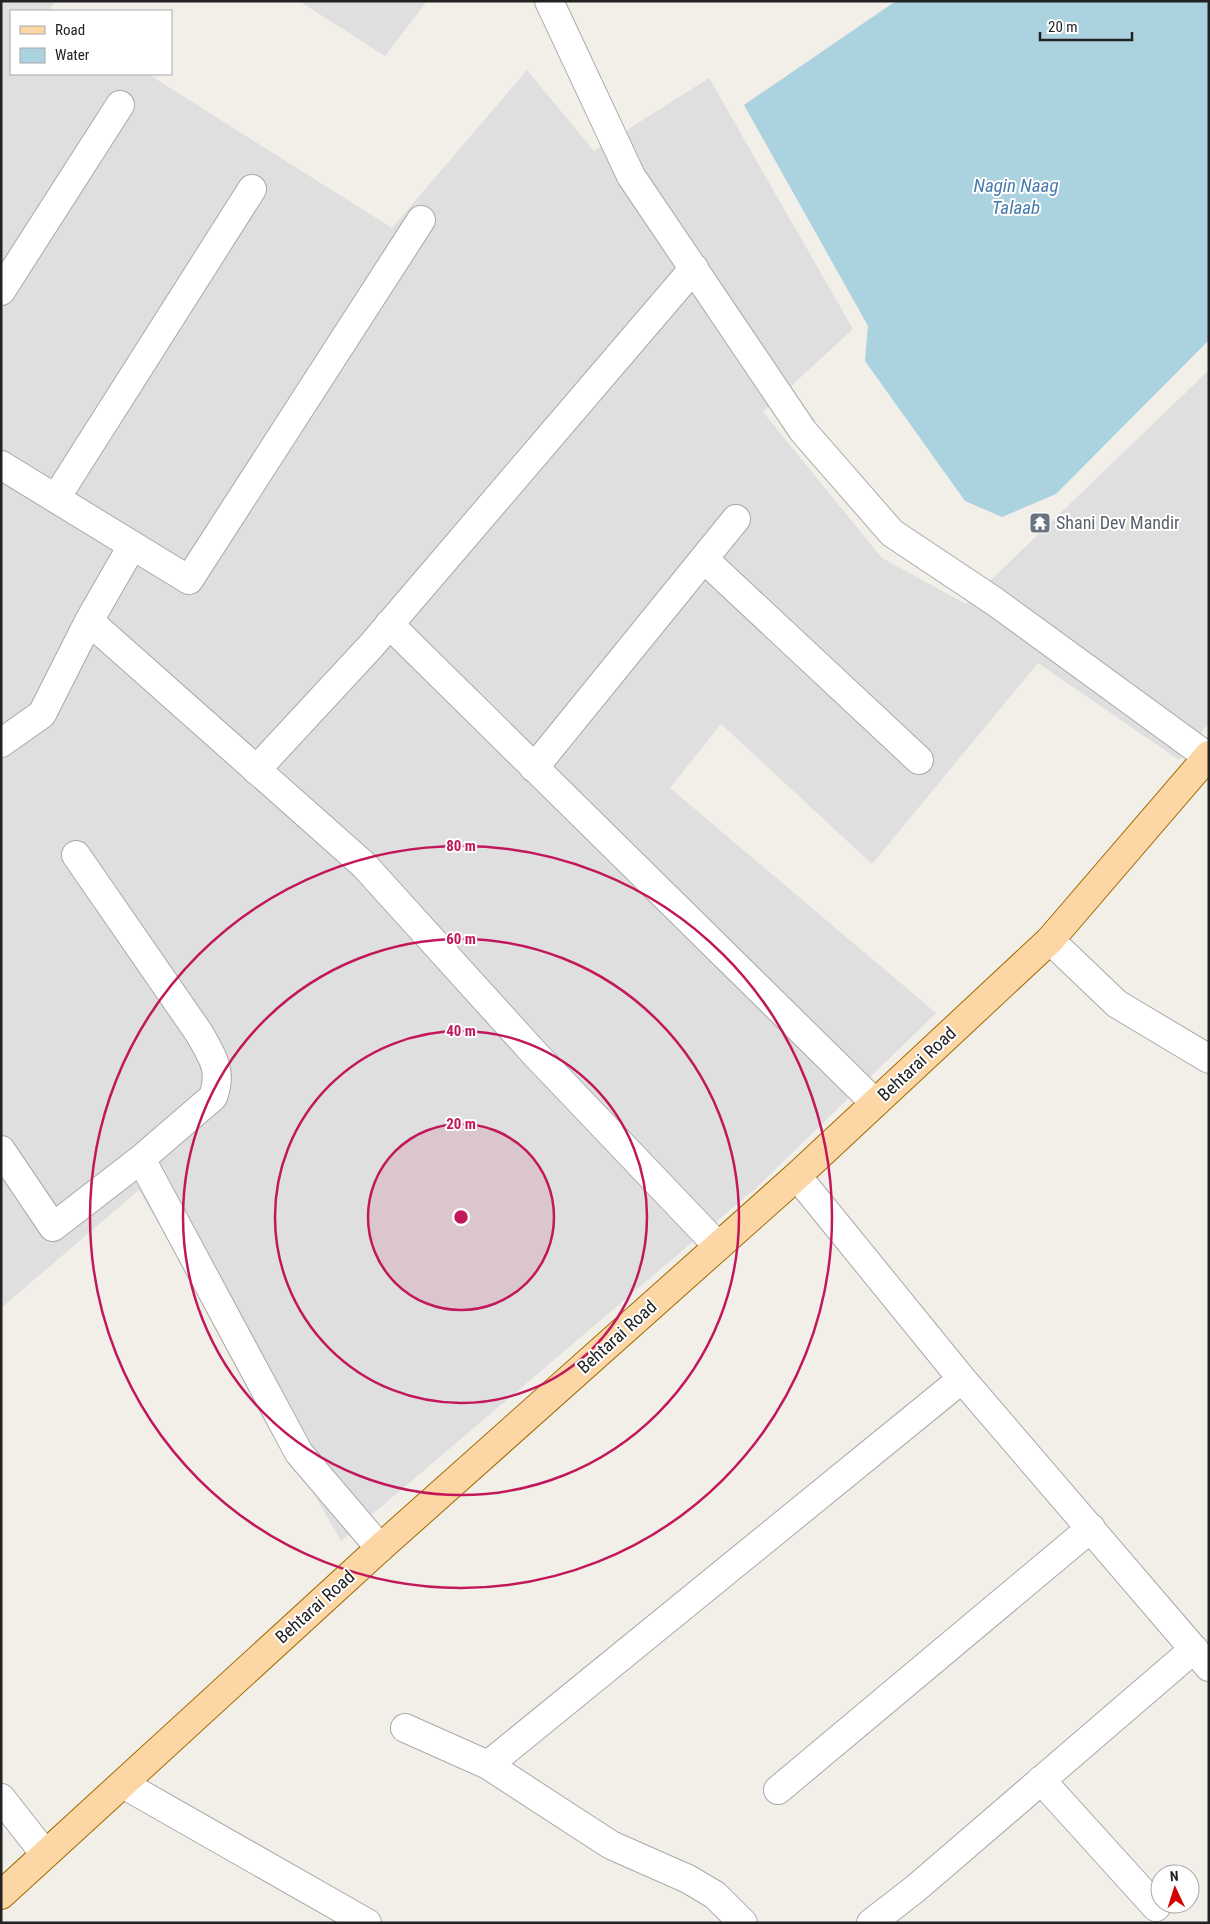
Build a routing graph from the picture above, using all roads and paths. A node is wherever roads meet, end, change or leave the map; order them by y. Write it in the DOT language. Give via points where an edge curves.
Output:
graph roads {
  1 [pos="549,1"];
  2 [pos="120,105"];
  3 [pos="252,189"];
  4 [pos="421,220"];
  5 [pos="694,268"];
  6 [pos="1,290"];
  7 [pos="1,465"];
  8 [pos="56,498"];
  9 [pos="736,519"];
  10 [pos="132,546"];
  11 [pos="704,559"];
  12 [pos="89,621"];
  13 [pos="389,624"];
  14 [pos="1,743"];
  15 [pos="1208,756"];
  16 [pos="919,760"];
  17 [pos="534,768"];
  18 [pos="256,770"];
  19 [pos="76,855"];
  20 [pos="1050,940"];
  21 [pos="1209,1059"];
  22 [pos="875,1103"];
  23 [pos="1,1150"];
  24 [pos="141,1159"];
  25 [pos="797,1176"];
  26 [pos="718,1246"];
  27 [pos="962,1379"];
  28 [pos="1091,1528"];
  29 [pos="380,1548"];
  30 [pos="1202,1658"];
  31 [pos="405,1728"];
  32 [pos="488,1765"];
  33 [pos="1041,1780"];
  34 [pos="123,1784"];
  35 [pos="778,1790"];
  36 [pos="1,1798"];
  37 [pos="46,1854"];
  38 [pos="1,1895"];
  39 [pos="1150,1901"];
  40 [pos="890,1917"];
  41 [pos="367,1923"];
  42 [pos="743,1923"];
  1 -- 5 [label="street" via="631,176"];
  2 -- 6 [label="street"];
  3 -- 8 [label="street"];
  4 -- 10 [label="street" via="189,580"];
  5 -- 13 [label="street"];
  5 -- 15 [label="street" via="803,431 892,533 994,601"];
  7 -- 8 [label="street"];
  8 -- 10 [label="street"];
  9 -- 11 [label="street"];
  10 -- 12 [label="street"];
  11 -- 16 [label="street"];
  11 -- 17 [label="street"];
  12 -- 14 [label="street" via="42,714"];
  12 -- 18 [label="street"];
  13 -- 17 [label="street"];
  13 -- 18 [label="street"];
  15 -- 20 [label="main road, Behtarai Road"];
  17 -- 22 [label="street"];
  18 -- 26 [label="street" via="364,865 536,1055"];
  19 -- 24 [label="street" via="199,1033 217,1072 218,1083 213,1097"];
  20 -- 21 [label="street" via="1117,1004"];
  20 -- 22 [label="main road, Behtarai Road"];
  22 -- 25 [label="main road, Behtarai Road"];
  23 -- 24 [label="street" via="53,1227"];
  24 -- 29 [label="street" via="299,1452"];
  25 -- 26 [label="main road, Behtarai Road"];
  25 -- 27 [label="street"];
  26 -- 29 [label="main road, Behtarai Road"];
  27 -- 28 [label="street"];
  27 -- 32 [label="street"];
  28 -- 30 [label="street"];
  28 -- 35 [label="street"];
  29 -- 34 [label="main road, Behtarai Road"];
  30 -- 33 [label="street"];
  31 -- 32 [label="street"];
  32 -- 42 [label="street" via="611,1845 688,1879 715,1895"];
  33 -- 39 [label="street"];
  33 -- 40 [label="street"];
  34 -- 37 [label="main road, Behtarai Road"];
  34 -- 41 [label="street"];
  36 -- 37 [label="street"];
  37 -- 38 [label="main road, Behtarai Road"];
}
